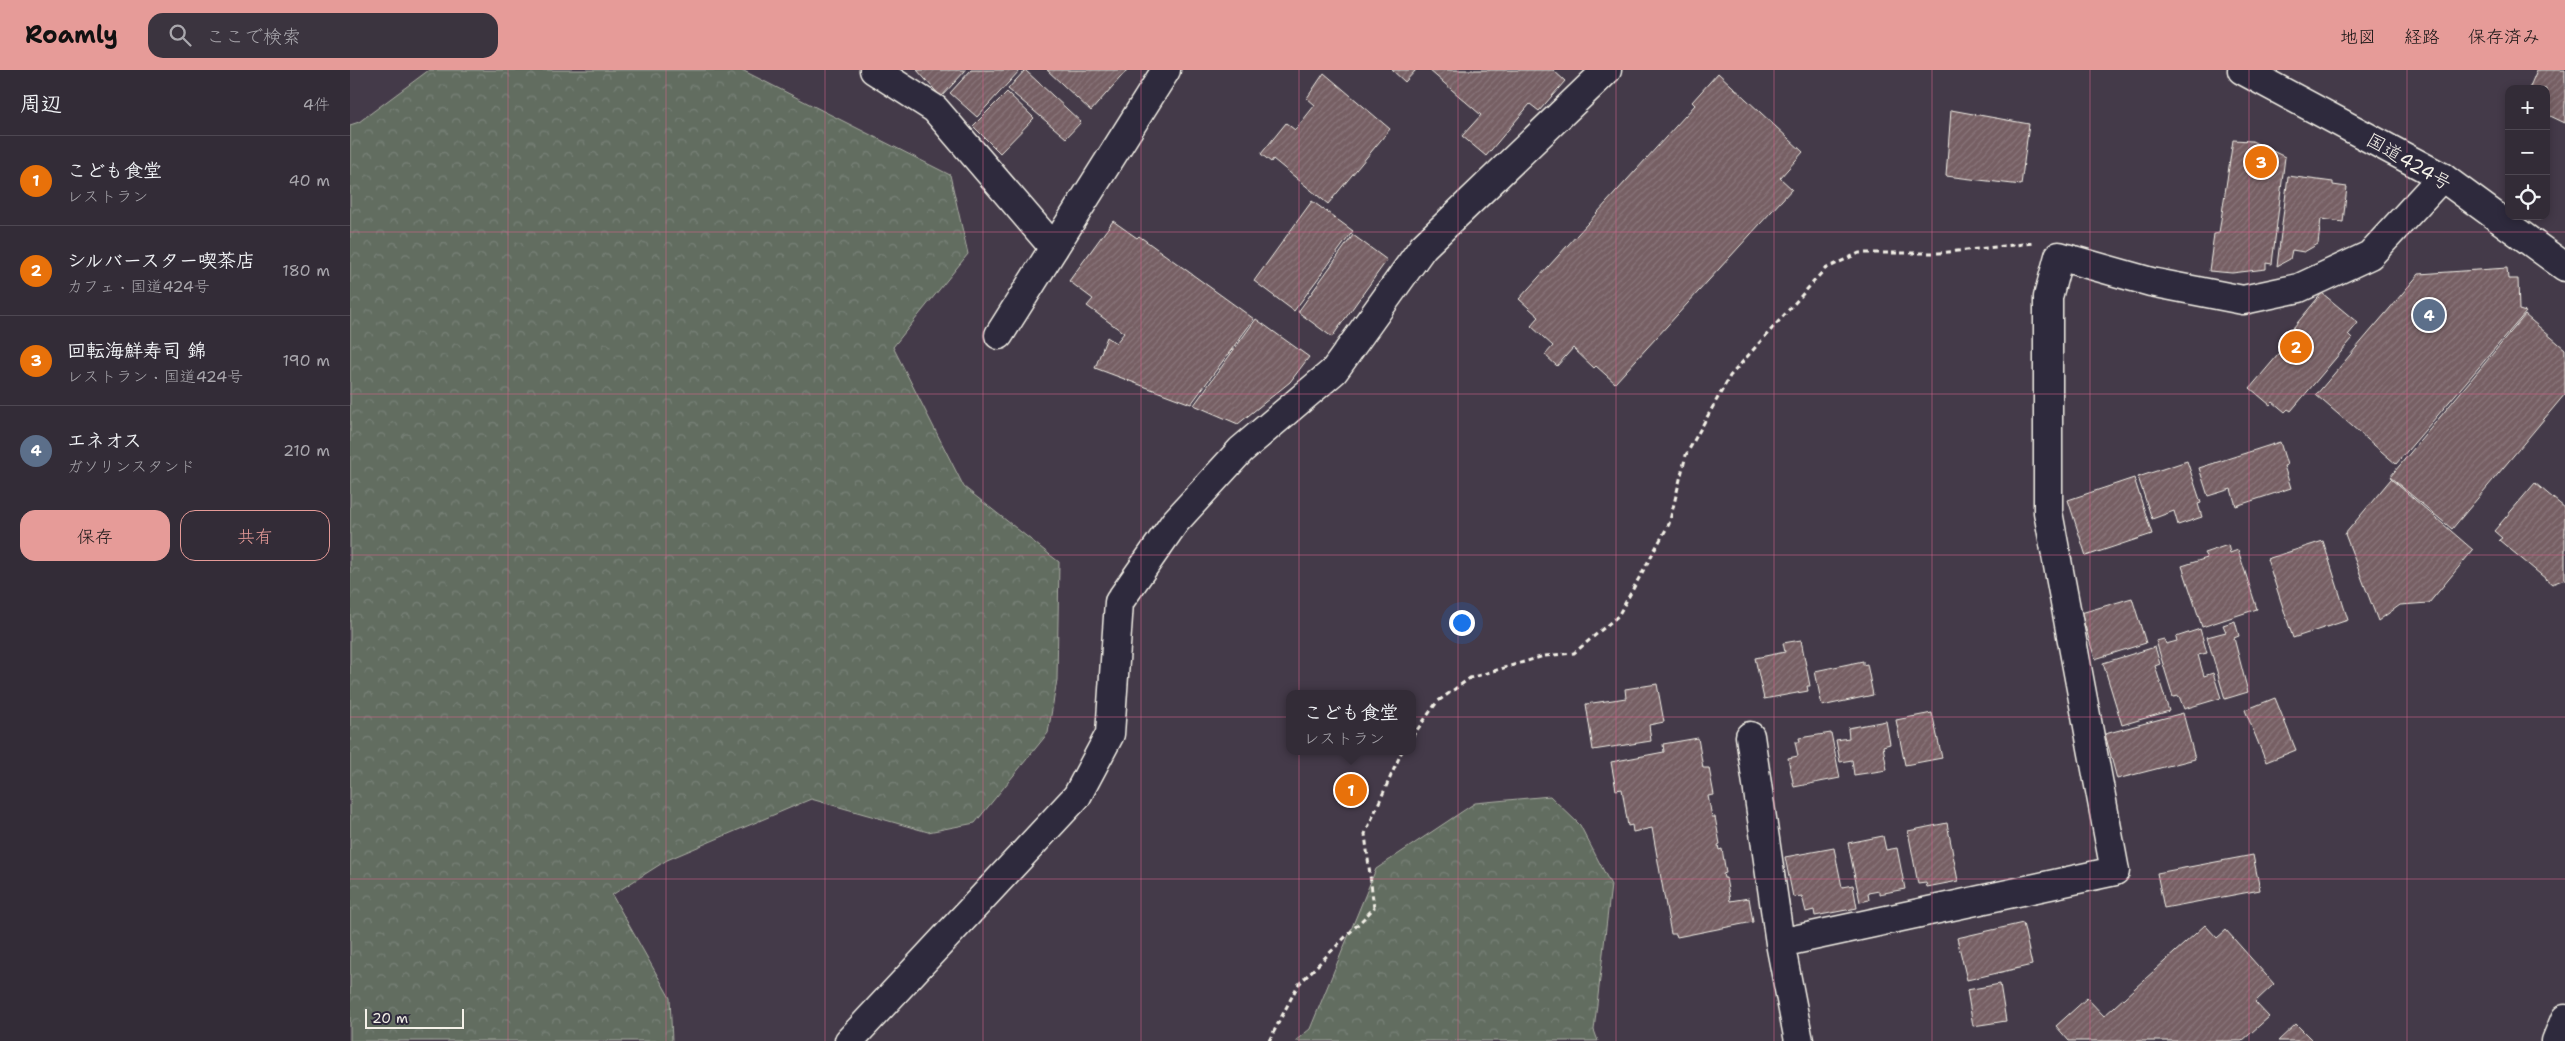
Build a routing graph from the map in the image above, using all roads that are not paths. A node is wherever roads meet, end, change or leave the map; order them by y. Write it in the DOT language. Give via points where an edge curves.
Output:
graph roads {
  1 [pos="874,70"];
  2 [pos="1166,70"];
  3 [pos="1607,70"];
  4 [pos="2242,70"];
  5 [pos="2442,176"];
  6 [pos="1054,248"];
  7 [pos="2565,267"];
  8 [pos="999,335"];
  9 [pos="1750,736"];
  10 [pos="1780,943"];
  11 [pos="2565,1019"];
  12 [pos="849,1041"];
  13 [pos="1799,1041"];
  14 [pos="2556,1041"];
  1 -- 6 [label="main road" via="934,109"];
  2 -- 6 [label="main road"];
  3 -- 12 [label="main road" via="1423,247 1334,371 1241,450 1175,522 1119,602 1110,734 1077,796"];
  4 -- 5 [label="main road, 国道424号"];
  5 -- 7 [label="main road, 国道424号"];
  5 -- 10 [label="main road" via="2370,255 2290,290 2242,300 2151,282 2059,256 2048,297 2048,512 2115,871"];
  6 -- 8 [label="main road"];
  9 -- 10 [label="main road"];
  10 -- 13 [label="main road"];
  11 -- 14 [label="main road"];
}
